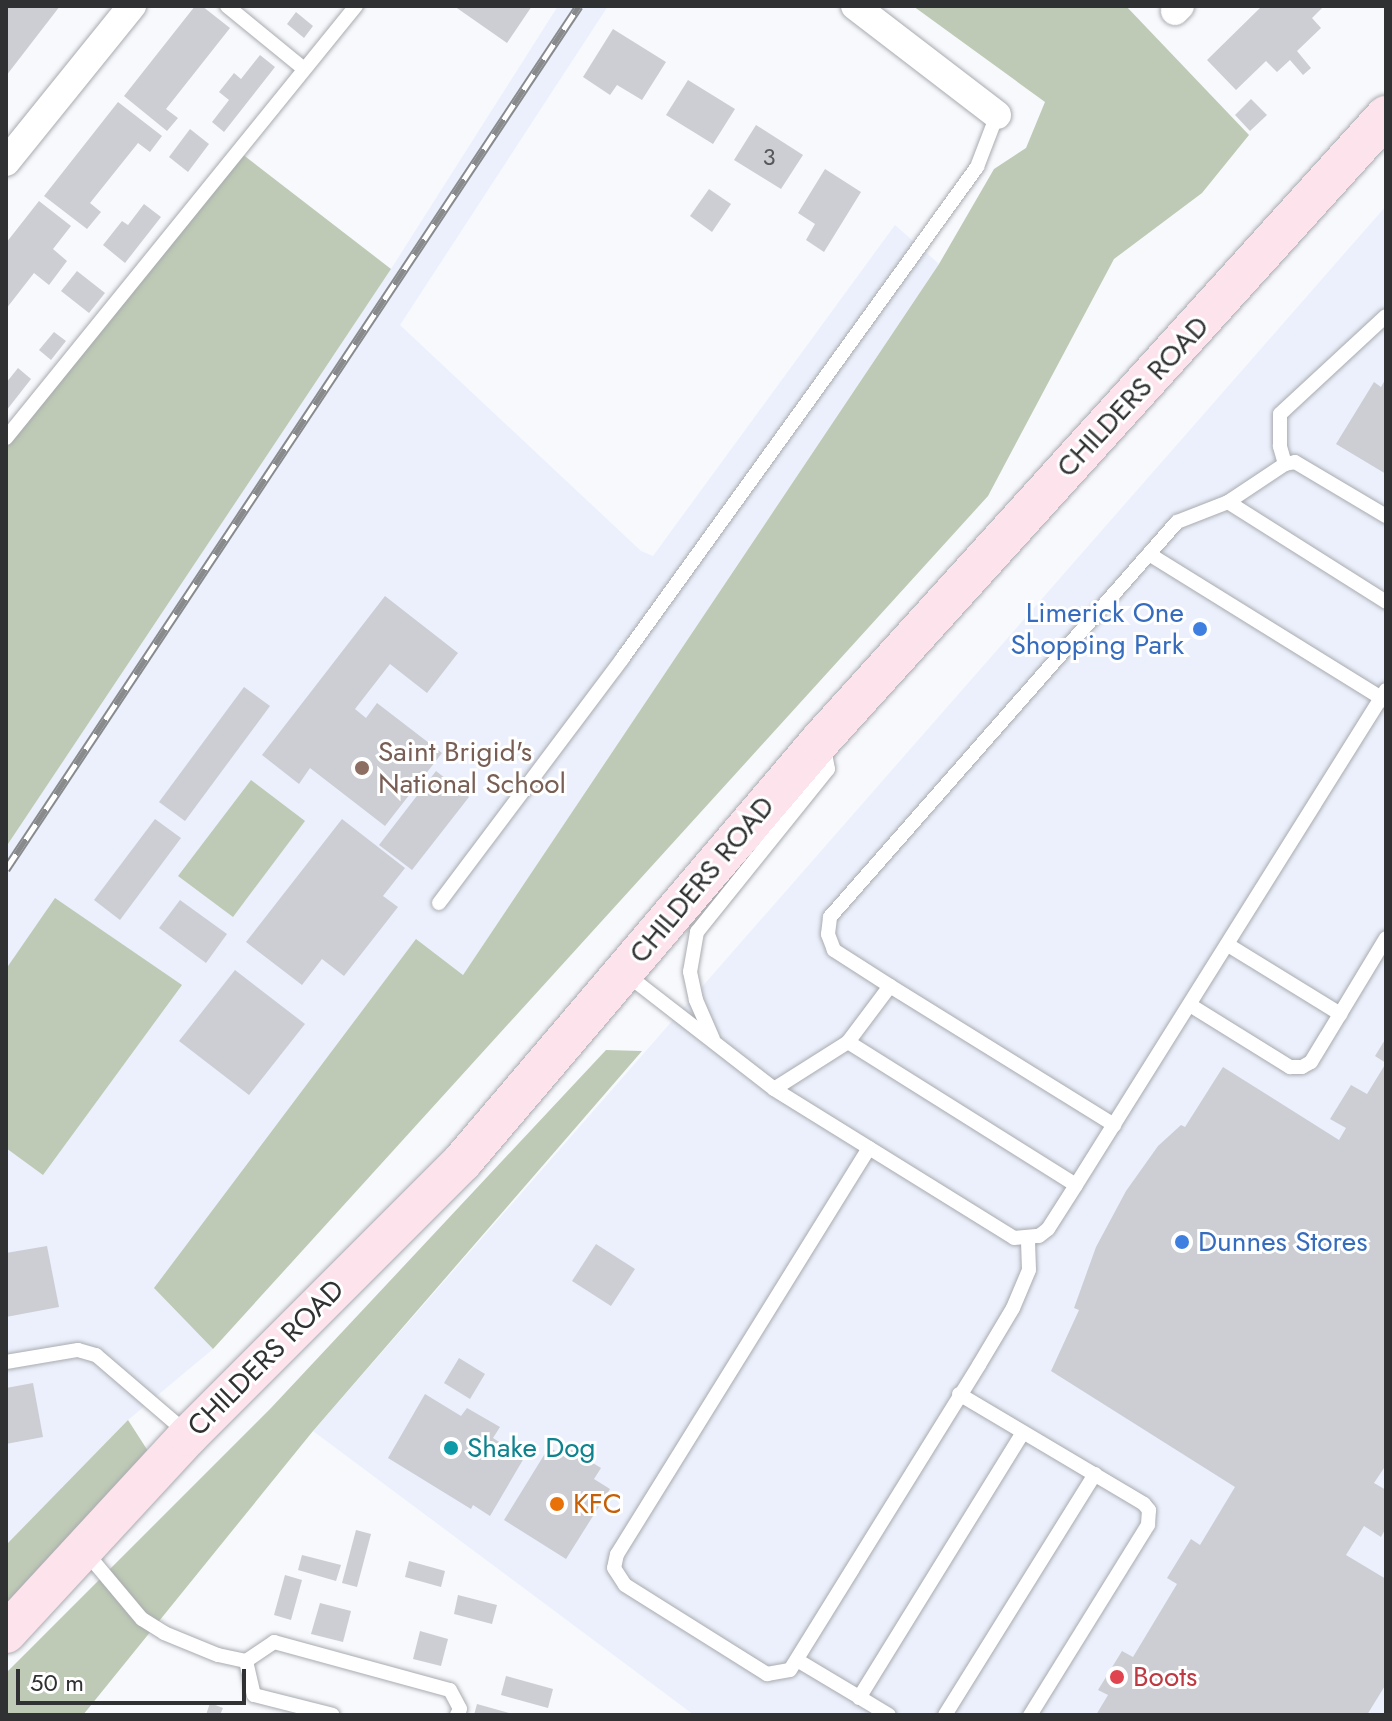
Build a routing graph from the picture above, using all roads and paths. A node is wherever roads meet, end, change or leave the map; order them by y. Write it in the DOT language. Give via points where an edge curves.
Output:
graph roads {
  1 [pos="132,6"];
  2 [pos="227,6"];
  3 [pos="356,6"];
  4 [pos="855,6"];
  5 [pos="304,69"];
  6 [pos="997,115"];
  7 [pos="1381,131"];
  8 [pos="6,162"];
  9 [pos="1386,316"];
  10 [pos="6,438"];
  11 [pos="1285,464"];
  12 [pos="1228,502"];
  13 [pos="1386,516"];
  14 [pos="1149,554"];
  15 [pos="1386,602"];
  16 [pos="1384,696"];
  17 [pos="821,740"];
  18 [pos="439,903"];
  19 [pos="1386,938"];
  20 [pos="1228,945"];
  21 [pos="624,972"];
  22 [pos="890,986"];
  23 [pos="1190,1005"];
  24 [pos="1340,1014"];
  25 [pos="848,1042"];
  26 [pos="719,1049"];
  27 [pos="774,1089"];
  28 [pos="1114,1125"];
  29 [pos="869,1148"];
  30 [pos="1076,1185"];
  31 [pos="1028,1240"];
  32 [pos="6,1362"];
  33 [pos="959,1394"];
  34 [pos="1023,1432"];
  35 [pos="189,1435"];
  36 [pos="1095,1474"];
  37 [pos="84,1550"];
  38 [pos="6,1633"];
  39 [pos="797,1660"];
  40 [pos="246,1661"];
  41 [pos="859,1698"];
  42 [pos="333,1715"];
  43 [pos="457,1715"];
  44 [pos="889,1715"];
  45 [pos="945,1715"];
  46 [pos="1030,1715"];
  1 -- 8 [label="street"];
  2 -- 5 [label="lane"];
  3 -- 5 [label="lane"];
  4 -- 6 [label="street"];
  5 -- 10 [label="lane"];
  6 -- 18 [label="lane" via="977,167 632,647"];
  7 -- 17 [label="main road, CHILDERS ROAD"];
  9 -- 11 [label="lane" via="1280,414"];
  11 -- 12 [label="lane"];
  11 -- 13 [label="lane" via="1305,467"];
  12 -- 14 [label="lane" via="1177,522"];
  12 -- 15 [label="lane"];
  14 -- 16 [label="lane"];
  14 -- 22 [label="lane" via="830,917 828,934 834,950"];
  16 -- 20 [label="lane"];
  17 -- 21 [label="main road, CHILDERS ROAD"];
  17 -- 26 [label="lane" via="828,769 697,932 691,951 693,986 704,1025"];
  19 -- 24 [label="lane"];
  20 -- 23 [label="lane"];
  20 -- 24 [label="lane"];
  21 -- 26 [label="lane"];
  21 -- 35 [label="main road, CHILDERS ROAD" via="462,1162"];
  22 -- 25 [label="lane"];
  22 -- 28 [label="lane"];
  23 -- 24 [label="lane" via="1290,1067 1311,1062"];
  23 -- 28 [label="lane"];
  25 -- 27 [label="lane"];
  25 -- 30 [label="lane"];
  26 -- 27 [label="lane"];
  27 -- 29 [label="lane"];
  28 -- 30 [label="lane"];
  29 -- 31 [label="lane" via="1014,1238"];
  29 -- 39 [label="lane" via="617,1554 614,1568 625,1585 767,1674 790,1670"];
  30 -- 31 [label="lane" via="1048,1229"];
  31 -- 33 [label="lane" via="1029,1270 1013,1308"];
  32 -- 35 [label="lane" via="78,1350 96,1355"];
  33 -- 34 [label="lane"];
  33 -- 39 [label="lane"];
  34 -- 36 [label="lane"];
  34 -- 41 [label="lane"];
  35 -- 37 [label="main road, CHILDERS ROAD"];
  36 -- 45 [label="lane"];
  36 -- 46 [label="lane" via="1144,1504 1148,1525"];
  37 -- 38 [label="main road, CHILDERS ROAD"];
  37 -- 40 [label="lane" via="142,1619 177,1639"];
  39 -- 41 [label="lane"];
  40 -- 42 [label="lane" via="254,1695"];
  40 -- 43 [label="lane" via="274,1642 450,1690 460,1709"];
  41 -- 44 [label="lane"];
}
